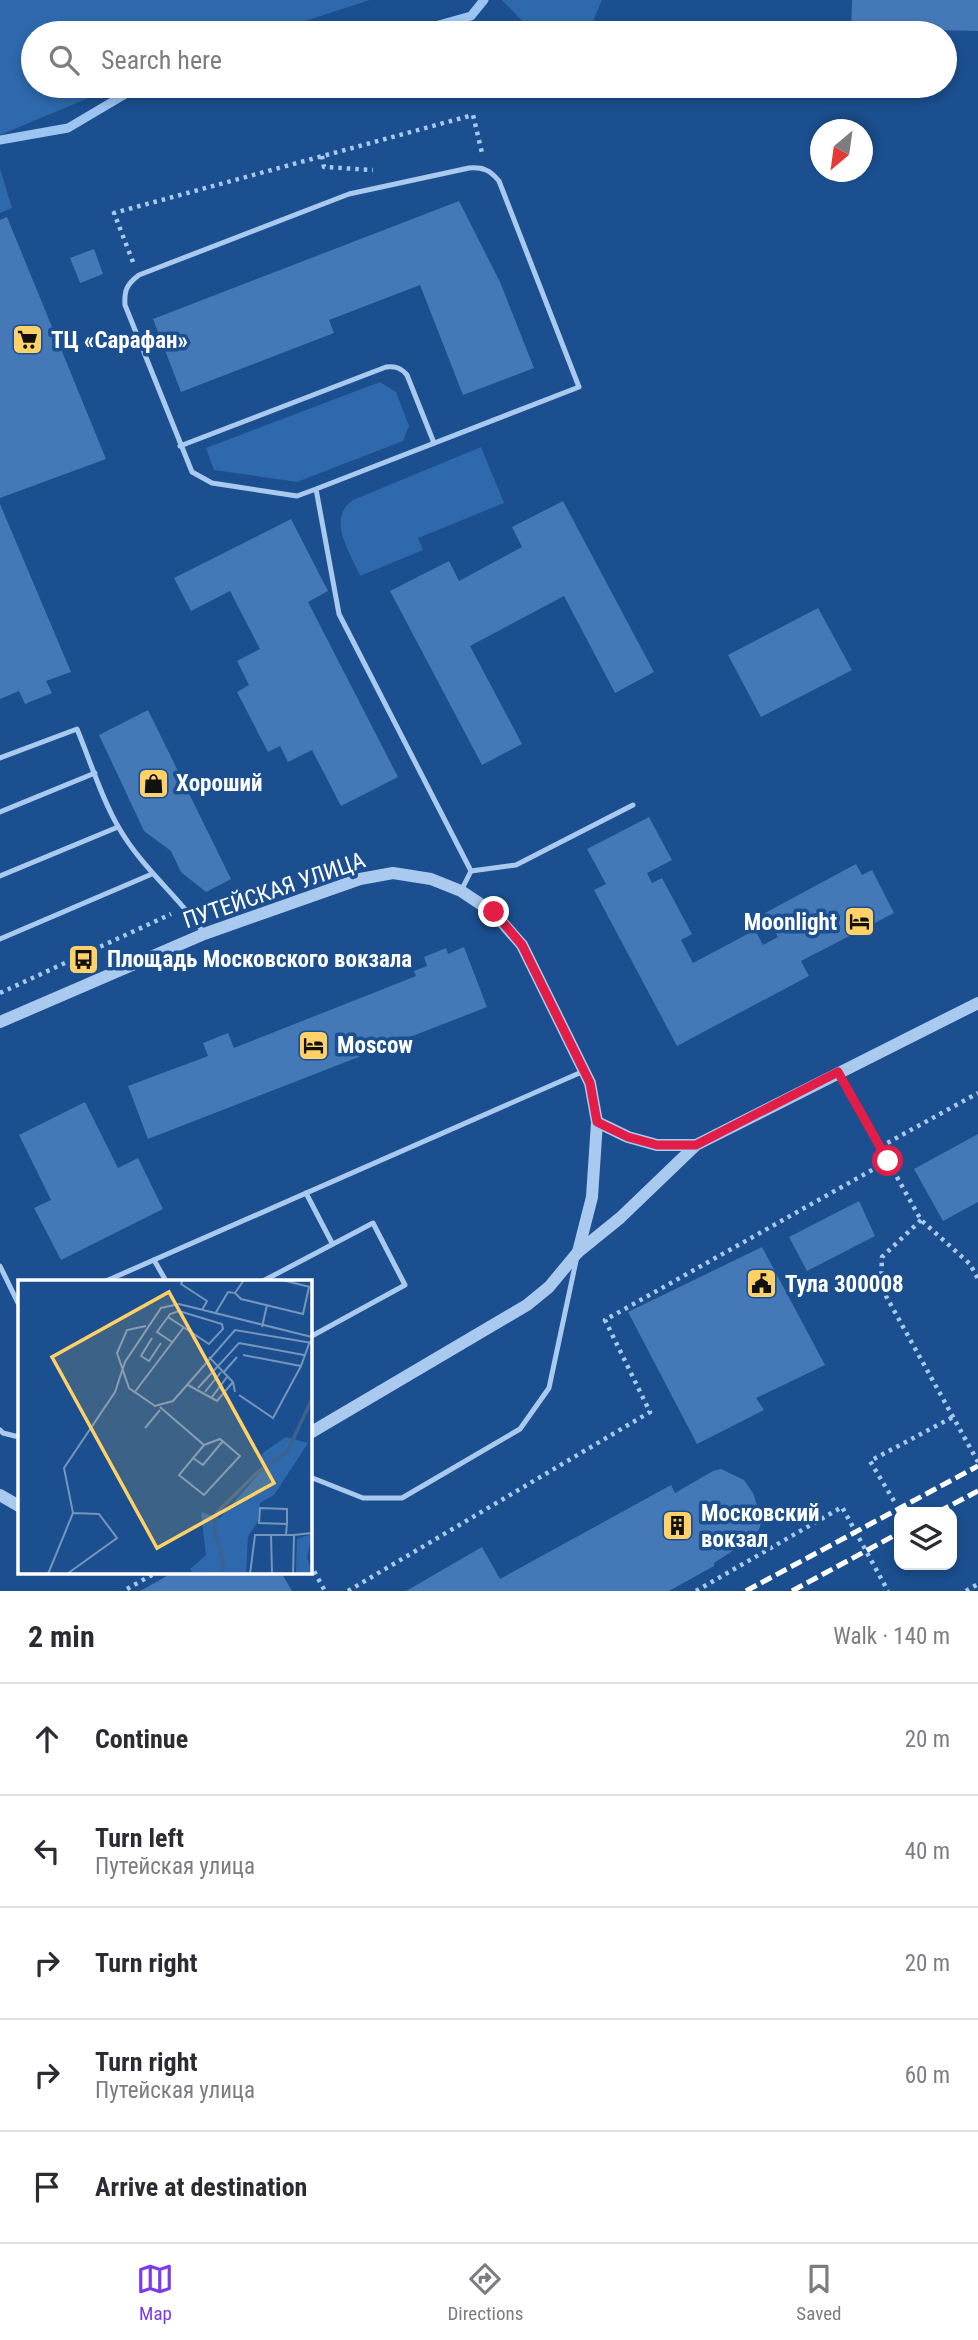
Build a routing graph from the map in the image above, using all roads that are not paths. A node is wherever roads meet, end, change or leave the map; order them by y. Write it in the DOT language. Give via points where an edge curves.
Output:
graph roads {
  1 [pos="433,443"];
  2 [pos="180,446"];
  3 [pos="316,489"];
  4 [pos="0,758"];
  5 [pos="95,773"];
  6 [pos="633,805"];
  7 [pos="0,812"];
  8 [pos="118,827"];
  9 [pos="471,871"];
  10 [pos="152,874"];
  11 [pos="0,876"];
  12 [pos="461,891"];
  13 [pos="204,934"];
  14 [pos="0,939"];
  15 [pos="978,1003"];
  16 [pos="0,1022"];
  17 [pos="584,1071"];
  18 [pos="597,1122"];
  19 [pos="696,1145"];
  20 [pos="306,1193"];
  21 [pos="332,1243"];
  22 [pos="578,1252"];
  23 [pos="154,1260"];
  24 [pos="0,1266"];
  25 [pos="108,1280"];
  26 [pos="165,1280"];
  27 [pos="265,1280"];
  28 [pos="18,1303"];
  29 [pos="312,1336"];
  30 [pos="0,1430"];
  31 [pos="312,1432"];
  32 [pos="18,1437"];
  33 [pos="312,1478"];
  34 [pos="0,1494"];
  35 [pos="18,1505"];
  1 -- 2 [label="lane" via="407,375 393,366"];
  1 -- 2 [label="lane" via="579,387 499,181 481,167 349,194 139,275 129,283 125,305"];
  1 -- 3 [label="lane"];
  2 -- 3 [label="lane" via="192,472 212,483 297,496"];
  3 -- 9 [label="lane" via="339,614"];
  4 -- 5 [label="lane" via="77,729"];
  5 -- 7 [label="lane"];
  5 -- 8 [label="lane"];
  6 -- 9 [label="lane" via="516,865"];
  8 -- 10 [label="lane"];
  8 -- 11 [label="lane"];
  9 -- 12 [label="lane"];
  10 -- 13 [label="lane"];
  10 -- 14 [label="lane"];
  12 -- 13 [label="street, ПУТЕЙСКАЯ УЛИЦА" via="432,879 393,873 360,879"];
  12 -- 17 [label="street, ПУТЕЙСКАЯ УЛИЦА" via="494,912 522,945"];
  13 -- 16 [label="street, ПУТЕЙСКАЯ УЛИЦА"];
  15 -- 19 [label="street"];
  17 -- 18 [label="street, ПУТЕЙСКАЯ УЛИЦА"];
  17 -- 20 [label="lane"];
  18 -- 19 [label="street" via="657,1145"];
  18 -- 22 [label="street, ПУТЕЙСКАЯ УЛИЦА" via="592,1197"];
  19 -- 22 [label="street"];
  20 -- 21 [label="lane"];
  20 -- 23 [label="lane"];
  21 -- 27 [label="lane"];
  21 -- 29 [label="lane" via="373,1223 405,1285"];
  22 -- 31 [label="street" via="527,1305"];
  22 -- 33 [label="lane" via="549,1388 520,1429 402,1498 363,1498"];
  23 -- 25 [label="lane"];
  23 -- 26 [label="lane"];
  24 -- 28 [label="lane"];
  30 -- 32 [label="lane"];
  34 -- 35 [label="street"];
}
